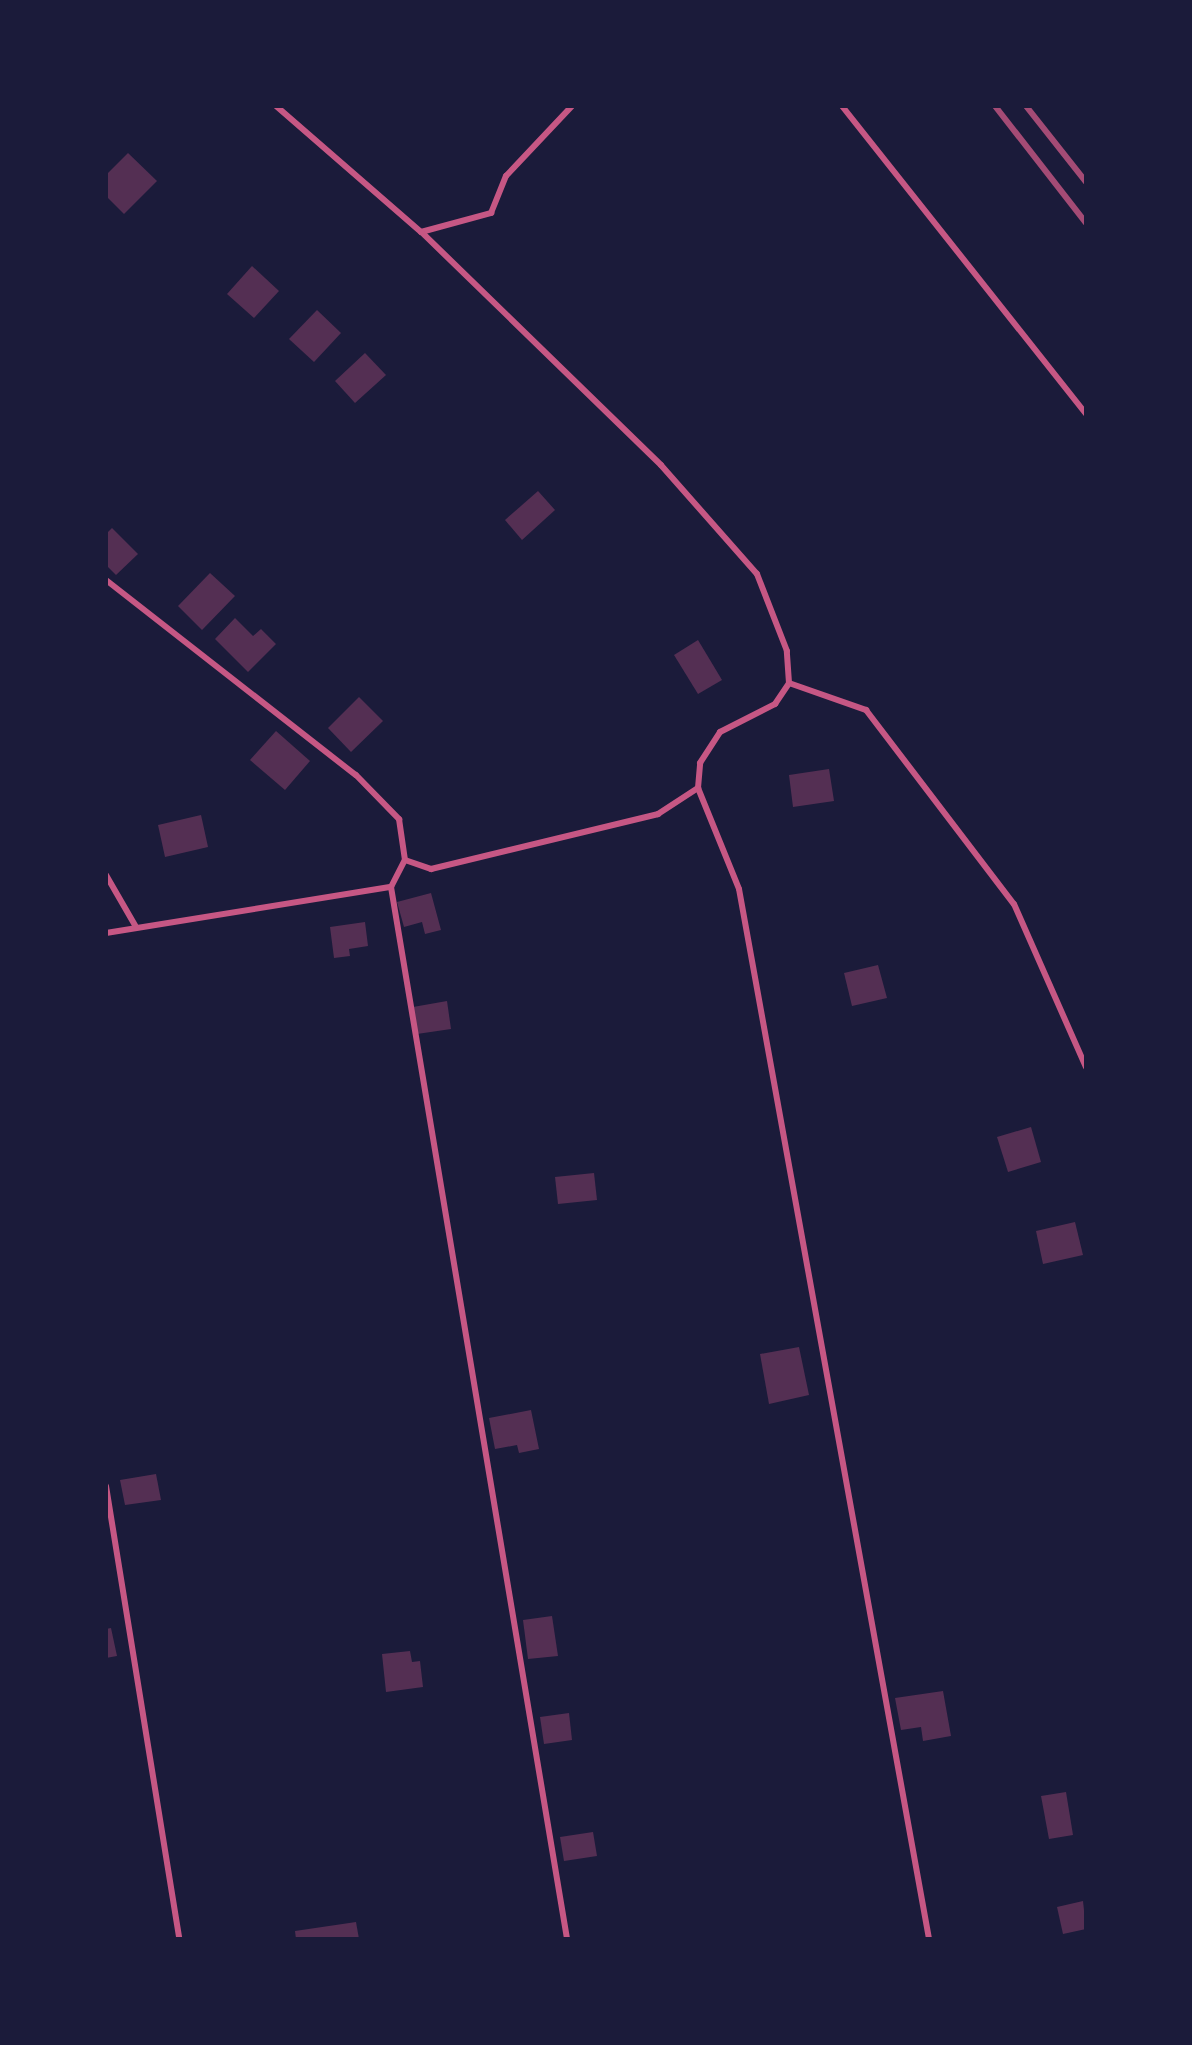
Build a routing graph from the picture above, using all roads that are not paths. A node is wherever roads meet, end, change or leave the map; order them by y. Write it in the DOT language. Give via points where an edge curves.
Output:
graph roads {
  1 [pos="276,106"];
  2 [pos="572,106"];
  3 [pos="842,106"];
  4 [pos="421,232"];
  5 [pos="1086,414"];
  6 [pos="106,580"];
  7 [pos="789,683"];
  8 [pos="698,788"];
  9 [pos="405,860"];
  10 [pos="106,875"];
  11 [pos="391,887"];
  12 [pos="136,927"];
  13 [pos="106,933"];
  14 [pos="1086,1067"];
  15 [pos="106,1486"];
  16 [pos="179,1939"];
  17 [pos="567,1939"];
  18 [pos="929,1939"];
  1 -- 4 [label="lane"];
  2 -- 4 [label="lane" via="506,176 491,213"];
  3 -- 5 [label="lane"];
  4 -- 7 [label="lane" via="661,465 757,574 787,651"];
  6 -- 9 [label="lane" via="356,775 399,819"];
  7 -- 8 [label="lane" via="775,704 720,732 700,763"];
  7 -- 14 [label="lane" via="866,710 1014,904"];
  8 -- 9 [label="lane" via="658,814 431,869"];
  8 -- 18 [label="lane" via="739,889"];
  9 -- 11 [label="lane"];
  10 -- 12 [label="lane"];
  11 -- 12 [label="lane"];
  11 -- 17 [label="lane"];
  12 -- 13 [label="lane"];
  15 -- 16 [label="lane"];
}
